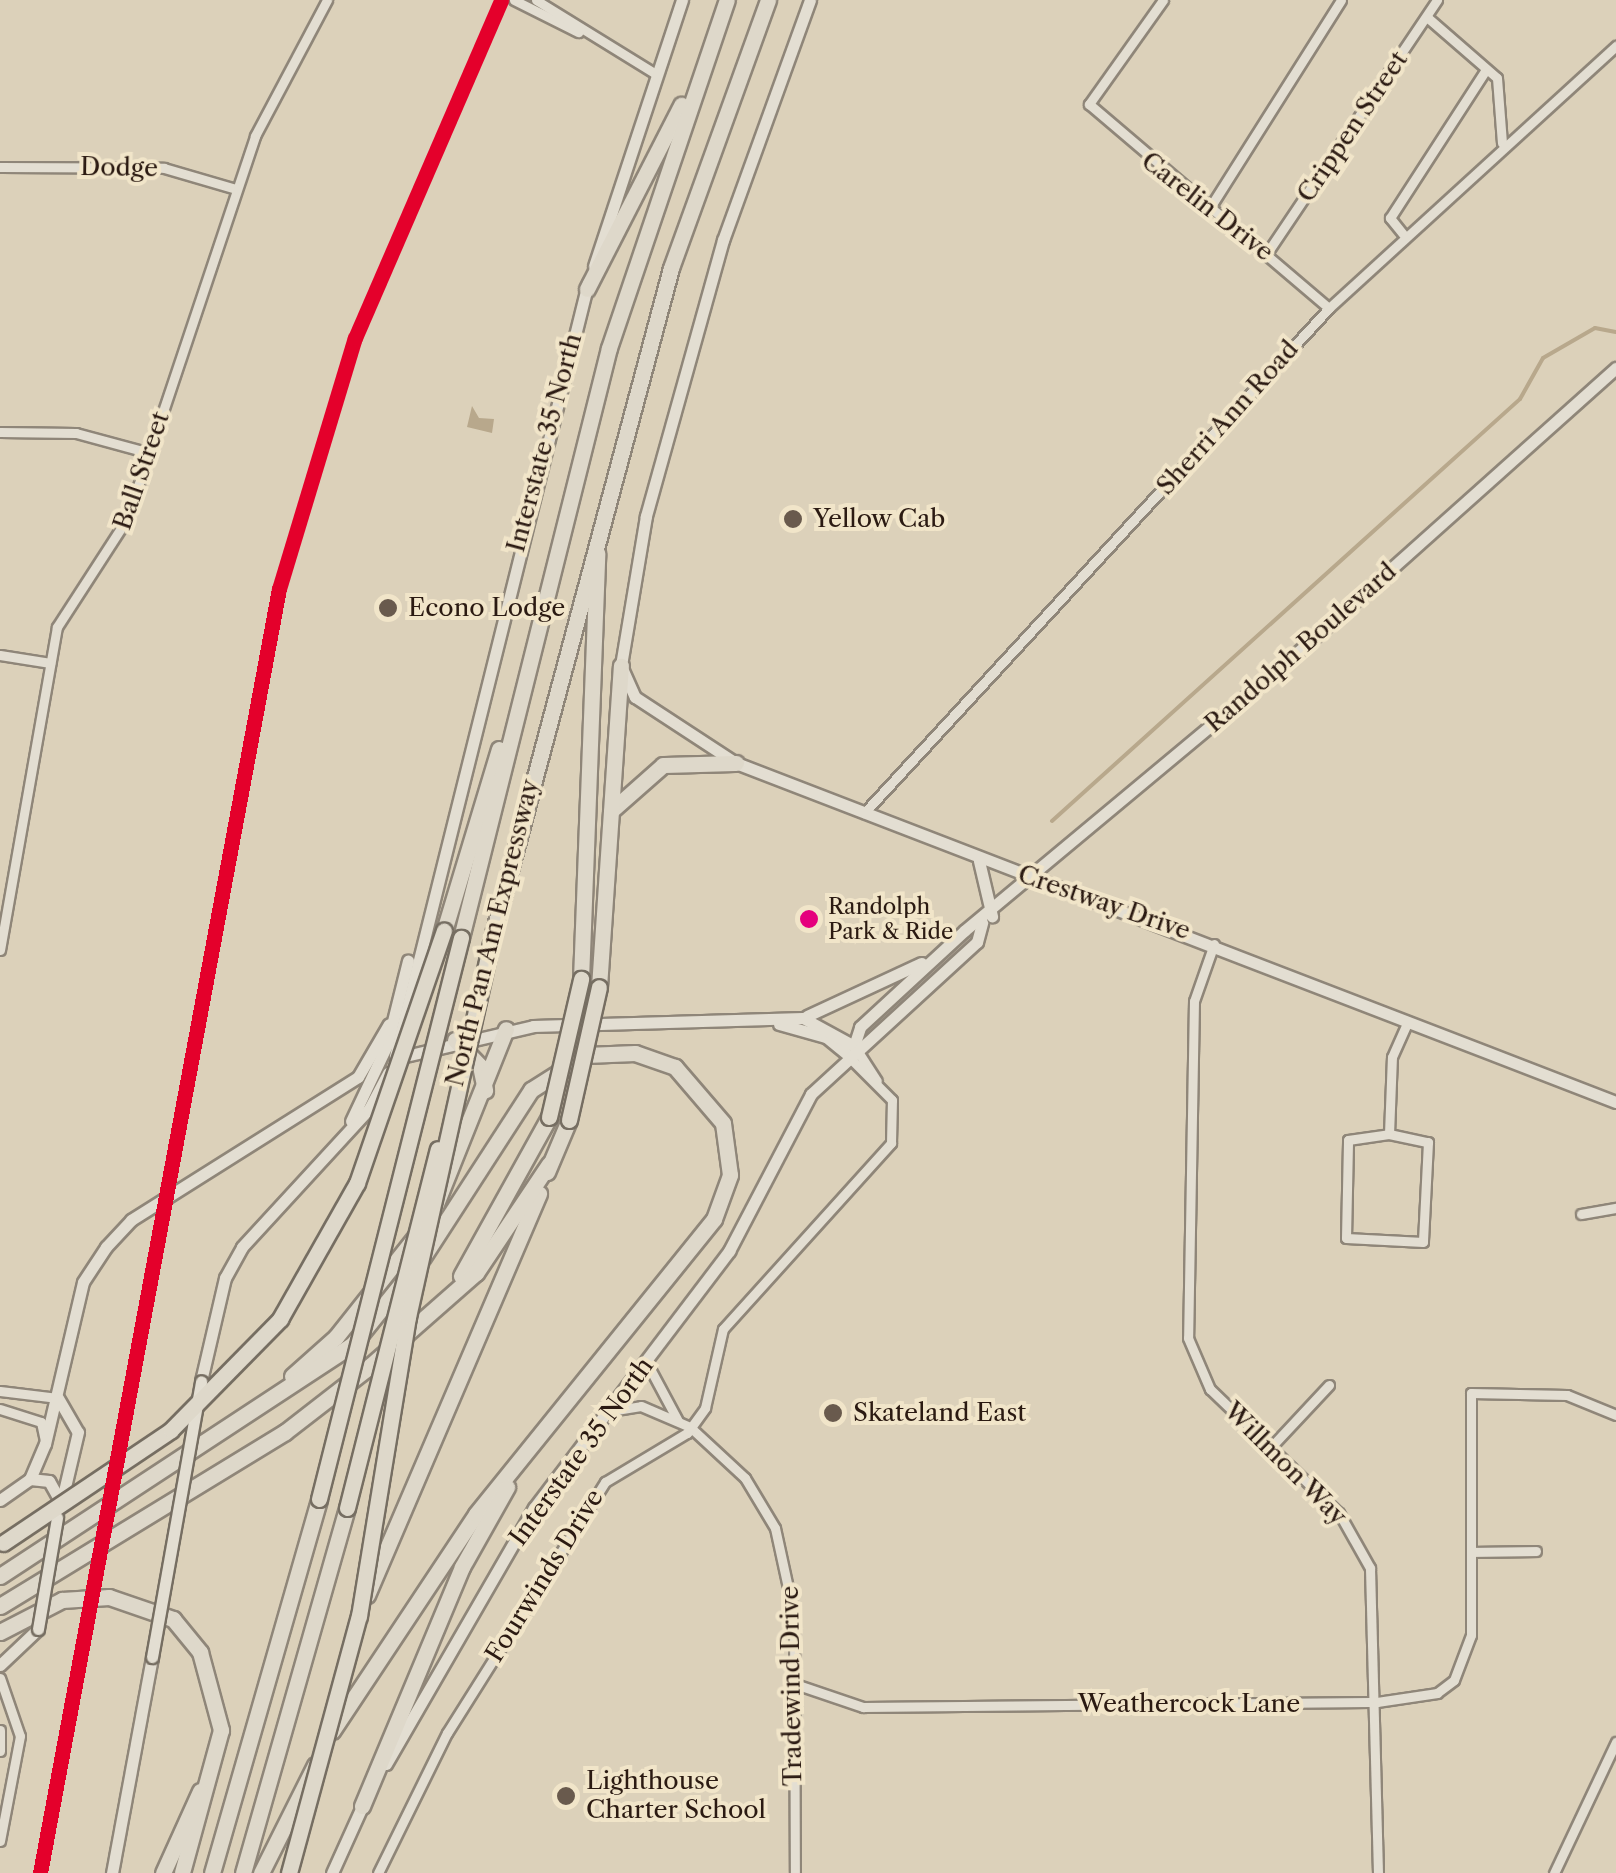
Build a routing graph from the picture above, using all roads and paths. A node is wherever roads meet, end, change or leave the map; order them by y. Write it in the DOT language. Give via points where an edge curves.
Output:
graph roads {
  1 [pos="326,0"];
  2 [pos="514,0"];
  3 [pos="536,0"];
  4 [pos="682,0"];
  5 [pos="727,0"];
  6 [pos="768,0"];
  7 [pos="810,0"];
  8 [pos="1163,0"];
  9 [pos="1341,0"];
  10 [pos="1437,0"];
  11 [pos="1428,18"];
  12 [pos="586,35"];
  13 [pos="1616,46"];
  14 [pos="1485,71"];
  15 [pos="654,73"];
  16 [pos="692,89"];
  17 [pos="1502,143"];
  18 [pos="0,166"];
  19 [pos="236,189"];
  20 [pos="1209,209"];
  21 [pos="1403,234"];
  22 [pos="1267,252"];
  23 [pos="587,289"];
  24 [pos="1328,308"];
  25 [pos="1616,368"];
  26 [pos="0,432"];
  27 [pos="150,453"];
  28 [pos="598,528"];
  29 [pos="545,607"];
  30 [pos="0,656"];
  31 [pos="50,663"];
  32 [pos="620,666"];
  33 [pos="736,763"];
  34 [pos="864,812"];
  35 [pos="609,815"];
  36 [pos="979,861"];
  37 [pos="1035,877"];
  38 [pos="430,893"];
  39 [pos="987,920"];
  40 [pos="494,930"];
  41 [pos="1214,942"];
  42 [pos="950,944"];
  43 [pos="0,950"];
  44 [pos="803,1018"];
  45 [pos="1408,1021"];
  46 [pos="775,1022"];
  47 [pos="389,1024"];
  48 [pos="506,1029"];
  49 [pos="455,1040"];
  50 [pos="851,1054"];
  51 [pos="394,1060"];
  52 [pos="866,1074"];
  53 [pos="827,1075"];
  54 [pos="878,1081"];
  55 [pos="486,1092"];
  56 [pos="1616,1102"];
  57 [pos="344,1134"];
  58 [pos="1390,1134"];
  59 [pos="549,1164"];
  60 [pos="1616,1208"];
  61 [pos="1581,1214"];
  62 [pos="426,1317"];
  63 [pos="647,1362"];
  64 [pos="1329,1385"];
  65 [pos="0,1391"];
  66 [pos="58,1398"];
  67 [pos="0,1409"];
  68 [pos="608,1412"];
  69 [pos="1616,1415"];
  70 [pos="245,1419"];
  71 [pos="678,1421"];
  72 [pos="690,1427"];
  73 [pos="46,1444"];
  74 [pos="1271,1448"];
  75 [pos="526,1450"];
  76 [pos="30,1479"];
  77 [pos="156,1479"];
  78 [pos="0,1500"];
  79 [pos="61,1504"];
  80 [pos="1,1544"];
  81 [pos="1473,1552"];
  82 [pos="1536,1552"];
  83 [pos="0,1567"];
  84 [pos="0,1576"];
  85 [pos="0,1606"];
  86 [pos="359,1616"];
  87 [pos="0,1632"];
  88 [pos="0,1665"];
  89 [pos="0,1678"];
  90 [pos="792,1683"];
  91 [pos="1378,1702"];
  92 [pos="0,1730"];
  93 [pos="221,1730"];
  94 [pos="1616,1742"];
  95 [pos="0,1751"];
  96 [pos="362,1806"];
  97 [pos="0,1840"];
  98 [pos="112,1873"];
  99 [pos="163,1873"];
  100 [pos="182,1873"];
  101 [pos="212,1873"];
  102 [pos="243,1873"];
  103 [pos="261,1873"];
  104 [pos="289,1873"];
  105 [pos="332,1873"];
  106 [pos="378,1873"];
  107 [pos="796,1873"];
  108 [pos="1378,1873"];
  109 [pos="1554,1873"];
  1 -- 19 [label="street, Ball Street"];
  2 -- 12 [label="street"];
  3 -- 12 [label="street"];
  4 -- 15 [label="main road, Interstate 35 North"];
  5 -- 16 [label="highway, North Pan Am Expressway"];
  6 -- 28 [label="highway, North Pan Am Expressway" via="682,230"];
  7 -- 32 [label="main road" via="698,317 639,547"];
  8 -- 20 [label="street, Carelin Drive" via="1089,104"];
  9 -- 20 [label="street"];
  10 -- 11 [label="street, Crippen Street"];
  11 -- 14 [label="street" via="1466,44"];
  11 -- 22 [label="street, Crippen Street"];
  12 -- 15 [label="street"];
  13 -- 17 [label="street, Sherri Ann Road"];
  14 -- 17 [label="street" via="1497,78"];
  14 -- 21 [label="street" via="1390,218"];
  15 -- 23 [label="main road, Interstate 35 North"];
  16 -- 23 [label="highway" via="658,136"];
  16 -- 29 [label="highway, North Pan Am Expressway" via="609,348"];
  17 -- 21 [label="street, Sherri Ann Road"];
  18 -- 19 [label="street, Dodge" via="164,168"];
  19 -- 27 [label="street, Ball Street"];
  20 -- 22 [label="street, Carelin Drive"];
  21 -- 24 [label="street, Sherri Ann Road"];
  22 -- 24 [label="street, Carelin Drive"];
  23 -- 38 [label="main road, Interstate 35 North"];
  24 -- 34 [label="street, Sherri Ann Road"];
  25 -- 37 [label="main road, Randolph Boulevard"];
  26 -- 27 [label="street" via="76,432"];
  27 -- 31 [label="street, Ball Street" via="121,534 62,615"];
  28 -- 40 [label="highway, North Pan Am Expressway"];
  28 -- 62 [label="highway, bridge" via="581,979 549,1117 507,1206"];
  29 -- 80 [label="highway, bridge" via="357,1184 280,1319 171,1430"];
  29 -- 101 [label="highway, North Pan Am Expressway, bridge" via="319,1500"];
  30 -- 31 [label="street"];
  31 -- 43 [label="street, Ball Street"];
  32 -- 33 [label="main road, Crestway Drive" via="646,710"];
  32 -- 35 [label="highway"];
  33 -- 34 [label="main road, Crestway Drive"];
  33 -- 35 [label="highway" via="663,765 632,783"];
  34 -- 36 [label="main road, Crestway Drive"];
  35 -- 59 [label="highway, bridge" via="599,987 569,1120"];
  36 -- 37 [label="main road, Crestway Drive"];
  36 -- 39 [label="main road"];
  37 -- 39 [label="main road, Randolph Boulevard"];
  37 -- 41 [label="main road, Crestway Drive"];
  38 -- 47 [label="main road, Interstate 35 North"];
  38 -- 51 [label="main road, Interstate 35 North"];
  39 -- 42 [label="main road, Randolph Boulevard"];
  39 -- 50 [label="main road, Randolph Boulevard" via="977,942"];
  40 -- 86 [label="highway, bridge" via="408,1317"];
  40 -- 102 [label="highway, North Pan Am Expressway, bridge" via="318,1620"];
  41 -- 45 [label="main road, Crestway Drive"];
  41 -- 74 [label="street, Willmon Way" via="1195,987 1186,1326 1210,1389"];
  42 -- 44 [label="main road" via="892,982"];
  42 -- 50 [label="main road, Randolph Boulevard" via="860,1027"];
  44 -- 46 [label="main road"];
  44 -- 50 [label="main road"];
  45 -- 56 [label="main road, Crestway Drive"];
  45 -- 58 [label="street" via="1392,1057"];
  46 -- 48 [label="main road"];
  46 -- 50 [label="main road" via="826,1036"];
  47 -- 57 [label="main road, Interstate 35 North"];
  47 -- 66 [label="main road" via="368,1064 336,1094 118,1233 83,1282"];
  48 -- 49 [label="main road"];
  48 -- 55 [label="highway"];
  49 -- 51 [label="main road"];
  49 -- 55 [label="highway" via="480,1066"];
  50 -- 52 [label="street"];
  50 -- 53 [label="main road, Interstate 35 North"];
  50 -- 54 [label="street"];
  51 -- 57 [label="main road, Interstate 35 North"];
  52 -- 53 [label="street"];
  52 -- 54 [label="street"];
  53 -- 63 [label="main road, Interstate 35 North" via="795,1117 729,1252"];
  54 -- 72 [label="street" via="896,1113 892,1143 723,1330 705,1408"];
  55 -- 70 [label="highway" via="438,1206 336,1337"];
  57 -- 98 [label="main road, Interstate 35 North, bridge" via="242,1247 224,1278"];
  58 -- 58 [label="street" via="1428,1142 1423,1242 1346,1238 1348,1140"];
  59 -- 62 [label="highway" via="476,1273"];
  59 -- 86 [label="highway, bridge"];
  60 -- 61 [label="street"];
  62 -- 85 [label="highway" via="284,1432"];
  63 -- 68 [label="main road, Interstate 35 North"];
  63 -- 71 [label="street"];
  64 -- 74 [label="street"];
  65 -- 66 [label="street"];
  66 -- 73 [label="main road"];
  66 -- 79 [label="main road" via="78,1432"];
  67 -- 73 [label="street" via="40,1422"];
  68 -- 71 [label="street, Tradewind Drive" via="640,1406"];
  68 -- 96 [label="main road, Interstate 35 North" via="534,1508"];
  69 -- 81 [label="street, Weathercock Lane" via="1567,1395 1471,1393"];
  70 -- 75 [label="highway" via="352,1344 421,1260 531,1090 586,1054 648,1055 690,1078 716,1109 727,1136 727,1192 695,1246"];
  70 -- 77 [label="highway"];
  71 -- 72 [label="street, Tradewind Drive"];
  72 -- 90 [label="street, Tradewind Drive" via="746,1478 776,1528 792,1597"];
  72 -- 106 [label="street, Fourwinds Drive" via="605,1482 446,1734"];
  73 -- 76 [label="main road"];
  74 -- 91 [label="street, Willmon Way" via="1339,1513 1364,1553 1376,1598"];
  75 -- 96 [label="highway" via="462,1567"];
  75 -- 103 [label="highway" via="355,1690"];
  76 -- 78 [label="main road"];
  76 -- 79 [label="main road" via="50,1481"];
  77 -- 83 [label="highway"];
  77 -- 84 [label="highway"];
  79 -- 88 [label="main road, bridge" via="38,1628"];
  81 -- 82 [label="street"];
  81 -- 91 [label="street, Weathercock Lane" via="1471,1636 1454,1680 1419,1698"];
  86 -- 104 [label="highway, bridge"];
  87 -- 93 [label="highway" via="62,1600 142,1603 172,1619 200,1652"];
  89 -- 97 [label="street" via="20,1736"];
  90 -- 91 [label="street, Weathercock Lane" via="863,1706"];
  90 -- 107 [label="street, Tradewind Drive"];
  91 -- 108 [label="street, Willmon Way"];
  92 -- 95 [label="street"];
  93 -- 99 [label="highway"];
  93 -- 100 [label="highway"];
  94 -- 109 [label="street"];
  96 -- 105 [label="main road, Interstate 35 North"];
}
